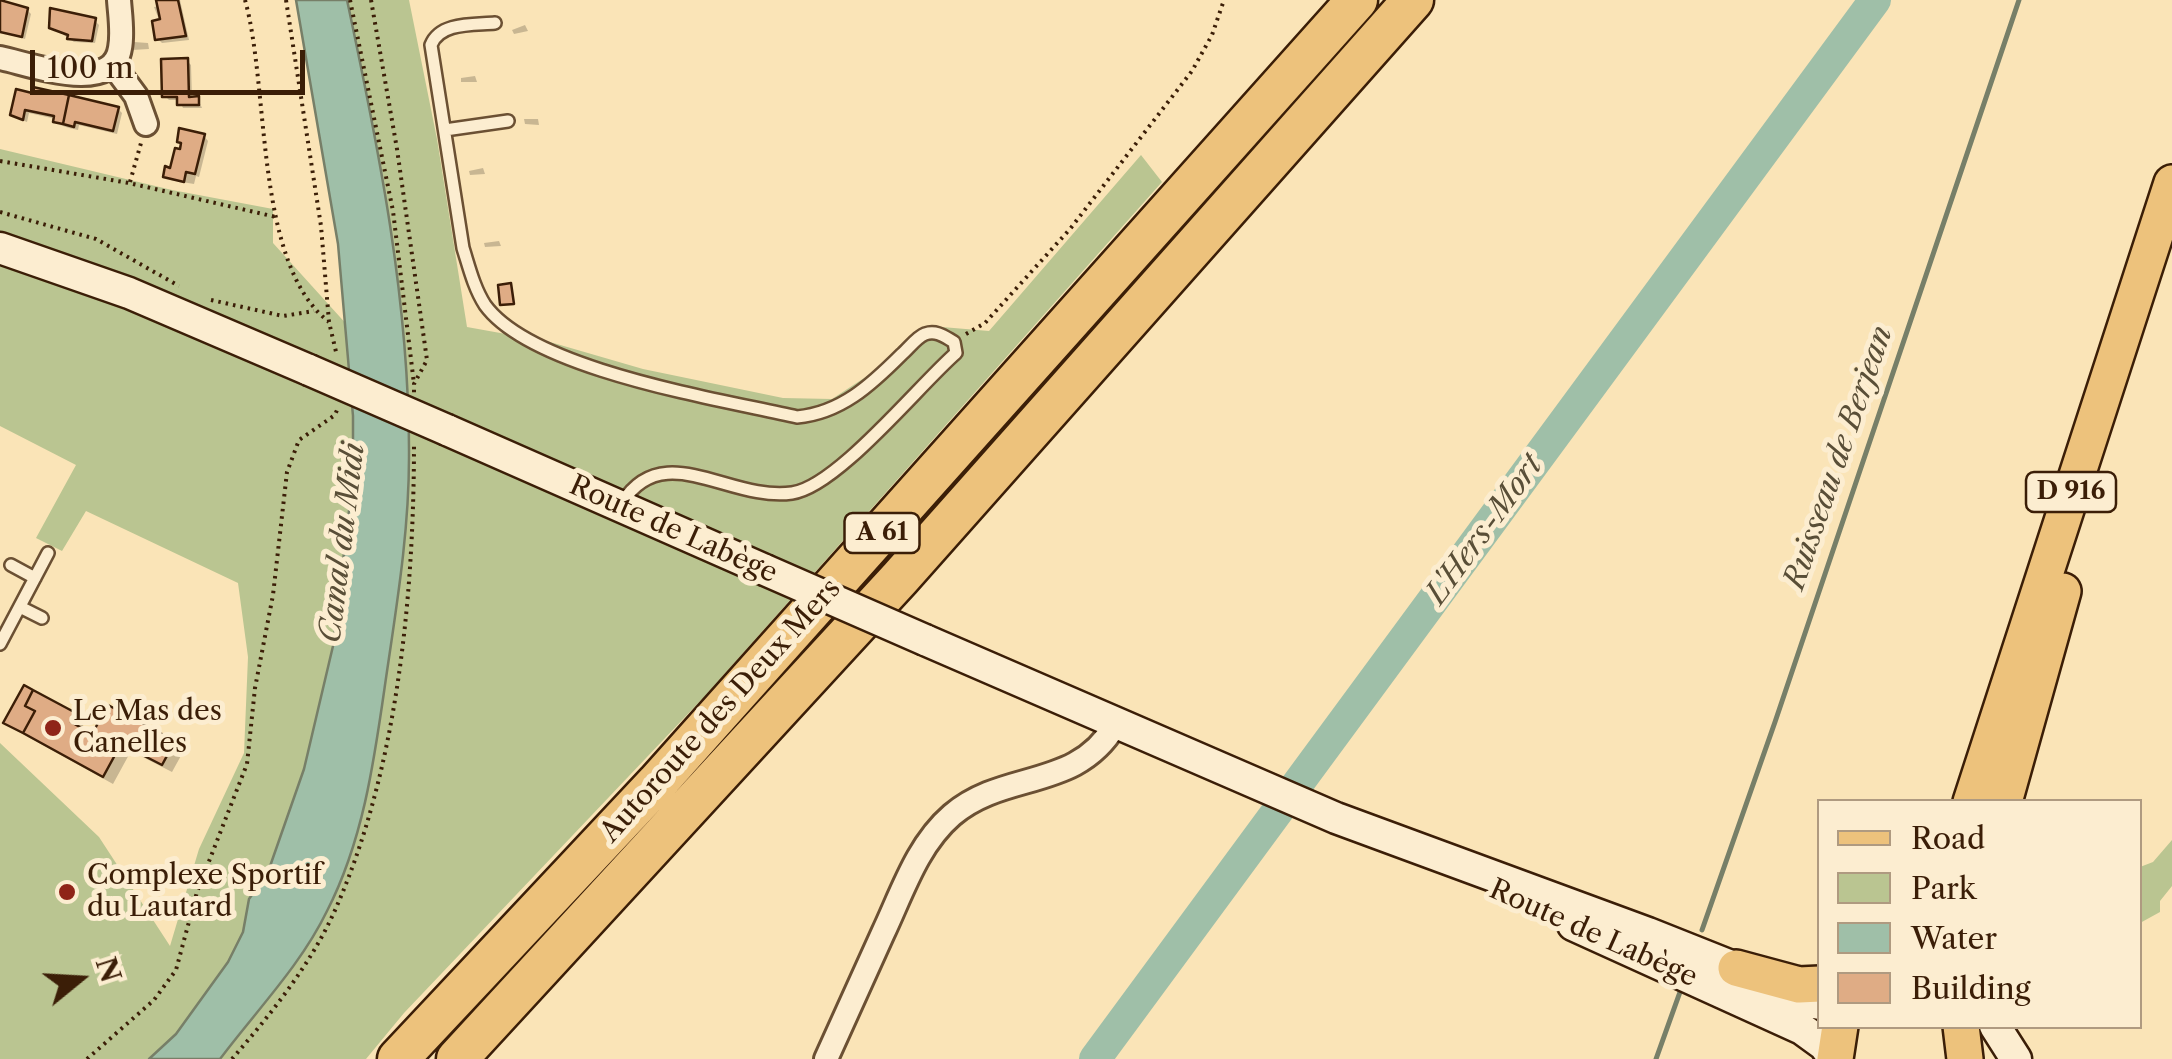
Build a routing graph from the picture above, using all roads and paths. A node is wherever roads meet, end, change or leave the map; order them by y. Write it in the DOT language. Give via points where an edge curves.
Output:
graph roads {
  1 [pos="118,0"];
  2 [pos="245,0"];
  3 [pos="286,0"];
  4 [pos="350,0"];
  5 [pos="371,0"];
  6 [pos="1224,0"];
  7 [pos="1357,0"];
  8 [pos="1413,0"];
  9 [pos="495,23"];
  10 [pos="0,58"];
  11 [pos="113,65"];
  12 [pos="508,121"];
  13 [pos="146,124"];
  14 [pos="444,130"];
  15 [pos="0,162"];
  16 [pos="129,184"];
  17 [pos="2172,186"];
  18 [pos="0,212"];
  19 [pos="276,216"];
  20 [pos="0,248"];
  21 [pos="186,290"];
  22 [pos="201,297"];
  23 [pos="314,311"];
  24 [pos="954,342"];
  25 [pos="414,384"];
  26 [pos="414,402"];
  27 [pos="335,415"];
  28 [pos="414,438"];
  29 [pos="619,507"];
  30 [pos="48,553"];
  31 [pos="11,566"];
  32 [pos="35,578"];
  33 [pos="20,607"];
  34 [pos="42,618"];
  35 [pos="0,644"];
  36 [pos="1115,725"];
  37 [pos="1971,799"];
  38 [pos="2005,799"];
  39 [pos="1340,819"];
  40 [pos="1736,968"];
  41 [pos="1817,984"];
  42 [pos="1817,1003"];
  43 [pos="1840,1029"];
  44 [pos="1997,1029"];
  45 [pos="87,1059"];
  46 [pos="232,1059"];
  47 [pos="398,1059"];
  48 [pos="457,1059"];
  49 [pos="826,1059"];
  50 [pos="1835,1059"];
  51 [pos="2016,1059"];
  1 -- 11 [label="street" via="120,51"];
  2 -- 19 [label="path"];
  3 -- 23 [label="path" via="321,226 328,322"];
  4 -- 25 [label="path" via="393,211"];
  5 -- 25 [label="path" via="427,360"];
  6 -- 24 [label="path" via="1192,71 1070,229 985,322"];
  7 -- 47 [label="highway, Autoroute des Deux Mers / A 61" via="684,754"];
  8 -- 48 [label="highway, Autoroute des Deux Mers / A 61" via="900,578"];
  9 -- 14 [label="lane" via="435,35"];
  10 -- 11 [label="street" via="85,76"];
  11 -- 13 [label="street"];
  12 -- 14 [label="lane"];
  13 -- 16 [label="path"];
  14 -- 24 [label="lane" via="463,248 486,305 507,327 578,364 797,417 838,408 923,334 938,332"];
  15 -- 16 [label="path"];
  16 -- 19 [label="path"];
  17 -- 37 [label="main road, D 916"];
  17 -- 38 [label="main road, D 916"];
  18 -- 21 [label="path" via="96,239"];
  19 -- 23 [label="path" via="286,260"];
  20 -- 29 [label="street, Route de Labège, bridge" via="129,292"];
  22 -- 23 [label="path" via="283,316"];
  24 -- 29 [label="lane" via="956,354 890,420 799,493 759,495 670,470 632,487"];
  25 -- 26 [label="path"];
  27 -- 45 [label="path" via="299,440 287,472 247,764 197,892 176,970 154,1000"];
  28 -- 46 [label="path" via="398,679 364,827 321,937"];
  29 -- 36 [label="street, Route de Labège, bridge"];
  30 -- 32 [label="lane"];
  31 -- 32 [label="lane"];
  32 -- 33 [label="lane"];
  33 -- 34 [label="lane"];
  33 -- 35 [label="lane"];
  36 -- 39 [label="street, Route de Labège"];
  36 -- 49 [label="street" via="1077,765 984,795 934,834"];
  39 -- 40 [label="street, Route de Labège"];
  39 -- 50 [label="street, Route de Labège" via="1802,1029"];
  40 -- 41 [label="main road"];
  40 -- 42 [label="street, Route de Labège" via="1793,999"];
  43 -- 50 [label="main road"];
  44 -- 51 [label="street"];
}
